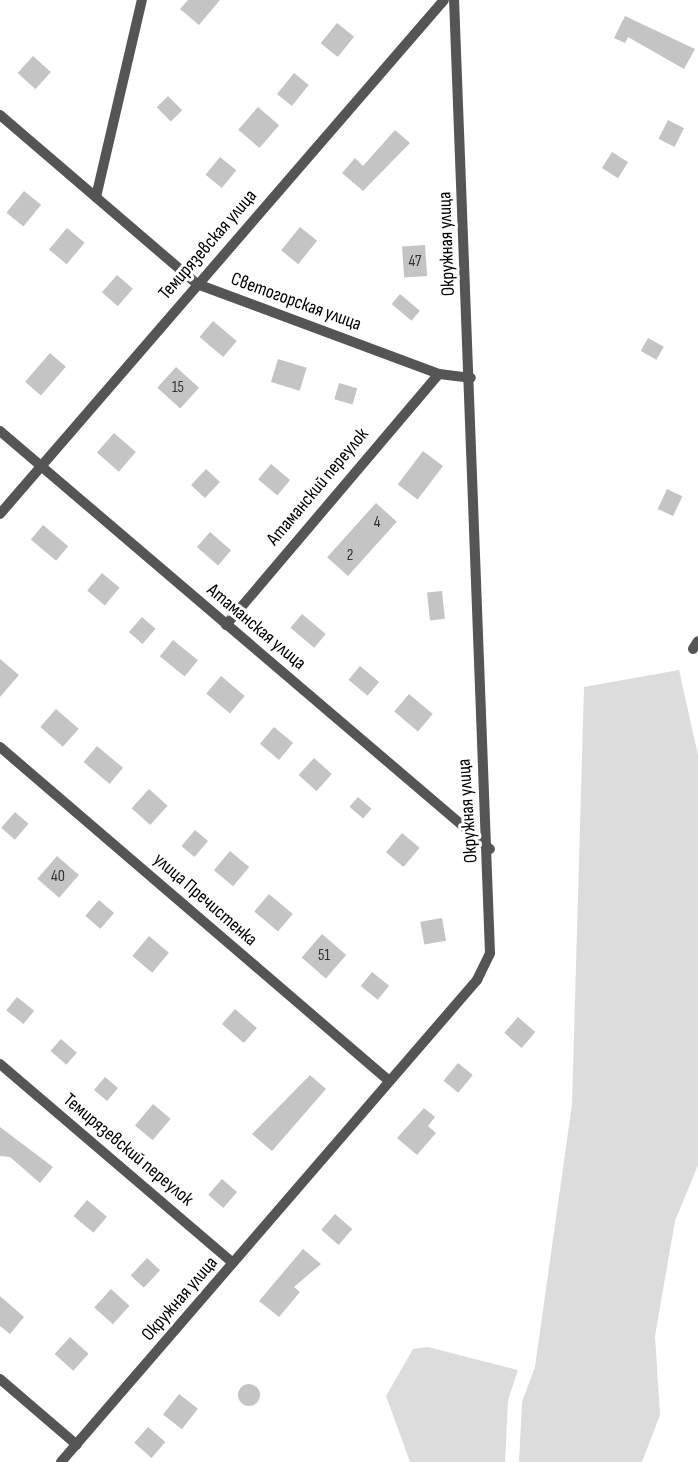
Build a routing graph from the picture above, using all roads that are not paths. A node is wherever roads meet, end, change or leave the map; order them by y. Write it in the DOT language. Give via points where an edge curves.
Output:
graph roads {
  1 [pos="142,0"];
  2 [pos="444,0"];
  3 [pos="454,0"];
  4 [pos="0,115"];
  5 [pos="96,197"];
  6 [pos="197,284"];
  7 [pos="439,374"];
  8 [pos="471,378"];
  9 [pos="0,431"];
  10 [pos="41,466"];
  11 [pos="0,514"];
  12 [pos="226,625"];
  13 [pos="0,747"];
  14 [pos="490,849"];
  15 [pos="0,1064"];
  16 [pos="387,1079"];
  17 [pos="233,1263"];
  18 [pos="0,1380"];
  19 [pos="77,1445"];
  20 [pos="61,1462"];
  1 -- 5 [label="street"];
  2 -- 6 [label="street, Темирязевская улица"];
  3 -- 8 [label="street, Окружная улица"];
  4 -- 5 [label="street, Светогорская улица"];
  5 -- 6 [label="street, Светогорская улица"];
  6 -- 7 [label="street, Светогорская улица"];
  6 -- 10 [label="street, Темирязевская улица"];
  7 -- 8 [label="street, Светогорская улица"];
  7 -- 12 [label="street, Атаманский переулок"];
  8 -- 14 [label="street, Окружная улица" via="479,713"];
  9 -- 10 [label="street, Атаманская улица"];
  10 -- 11 [label="street, Темирязевская улица"];
  10 -- 12 [label="street, Атаманская улица"];
  12 -- 14 [label="street, Атаманская улица"];
  13 -- 16 [label="street, улица Пречистенка"];
  14 -- 16 [label="street, Окружная улица" via="490,953 477,981"];
  15 -- 17 [label="street, Темирязевский переулок"];
  16 -- 17 [label="street, Окружная улица"];
  17 -- 19 [label="street, Окружная улица"];
  18 -- 19 [label="street"];
  19 -- 20 [label="street, Окружная улица"];
}
